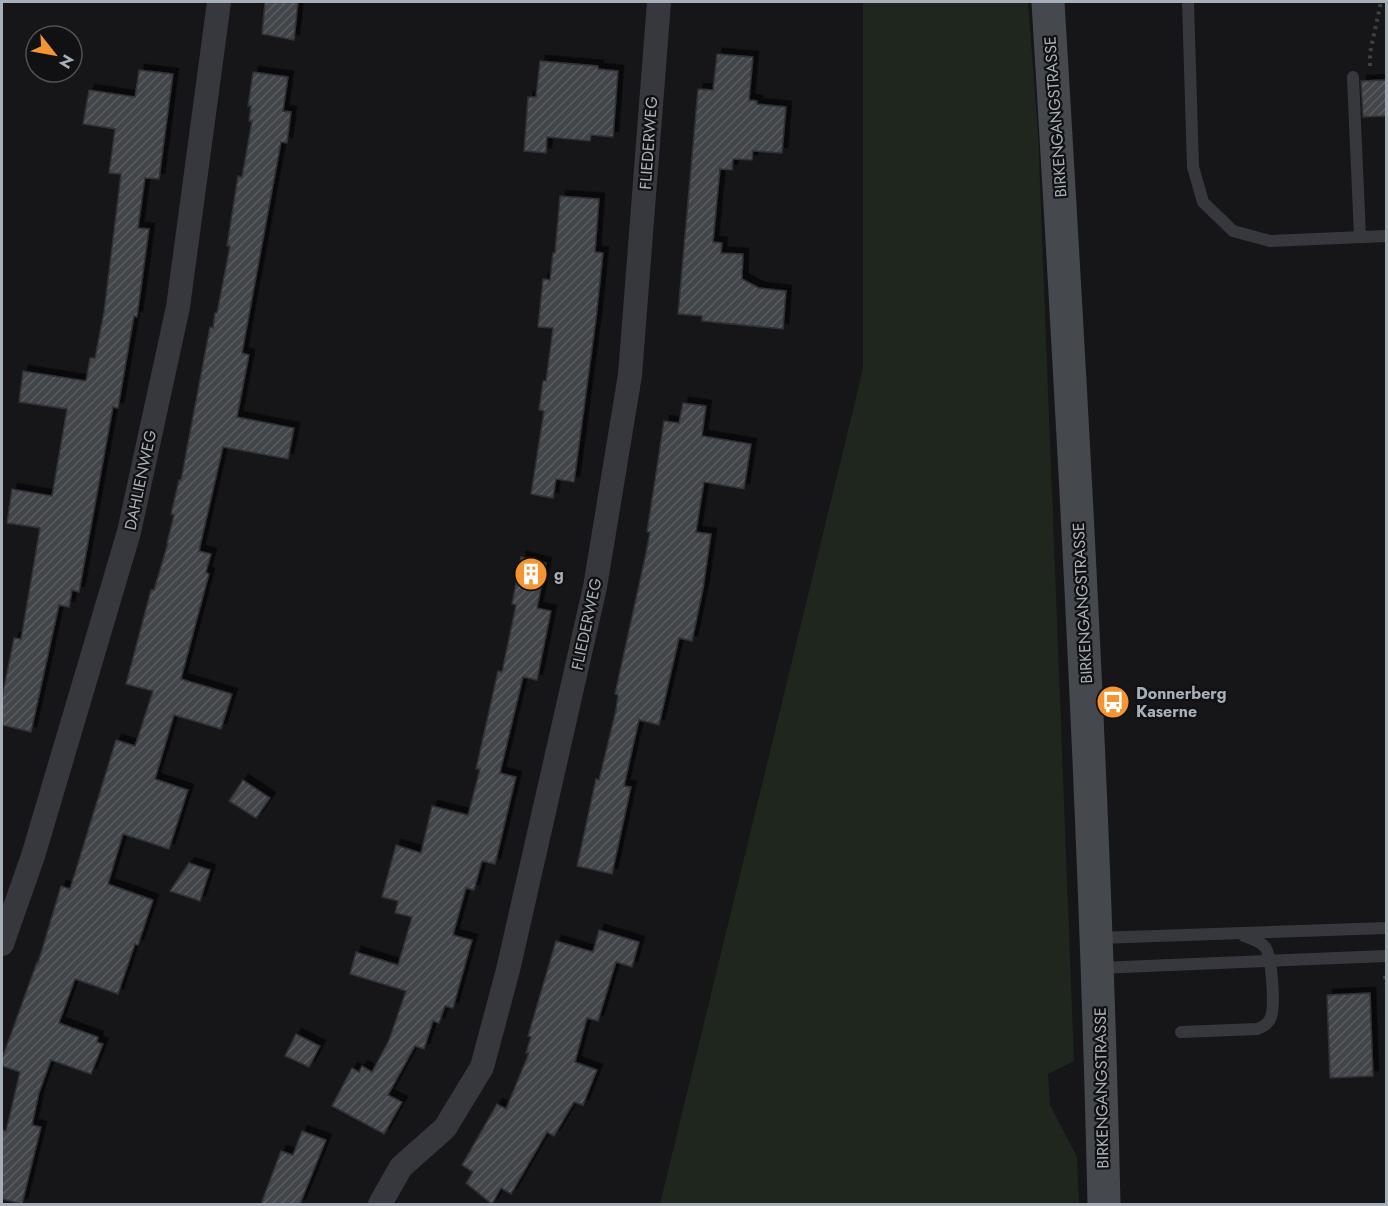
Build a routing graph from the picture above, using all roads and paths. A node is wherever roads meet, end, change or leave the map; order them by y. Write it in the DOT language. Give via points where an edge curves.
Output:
graph roads {
  1 [pos="219,2"];
  2 [pos="659,2"];
  3 [pos="1048,2"];
  4 [pos="1188,2"];
  5 [pos="1381,2"];
  6 [pos="1353,77"];
  7 [pos="1386,236"];
  8 [pos="1360,237"];
  9 [pos="1386,928"];
  10 [pos="1240,934"];
  11 [pos="2,944"];
  12 [pos="1097,953"];
  13 [pos="1386,956"];
  14 [pos="1270,962"];
  15 [pos="1181,1032"];
  16 [pos="380,1204"];
  17 [pos="1104,1204"];
  1 -- 11 [label="street, DAHLIENWEG" via="178,307 129,532 33,856"];
  2 -- 16 [label="street, FLIEDERWEG" via="630,375 595,587 511,958 482,1067 445,1128 401,1167"];
  3 -- 12 [label="street, BIRKENGANGSTRASSE"];
  4 -- 8 [label="lane" via="1193,167 1203,202 1233,231 1270,241"];
  5 -- 6 [label="path" via="1370,53 1371,76"];
  6 -- 8 [label="lane"];
  7 -- 8 [label="lane"];
  9 -- 10 [label="lane"];
  10 -- 12 [label="lane"];
  10 -- 14 [label="lane" via="1259,941 1267,949"];
  12 -- 14 [label="lane"];
  12 -- 17 [label="street, BIRKENGANGSTRASSE"];
  13 -- 14 [label="lane"];
  14 -- 15 [label="lane" via="1272,1009 1271,1019 1264,1026"];
}
